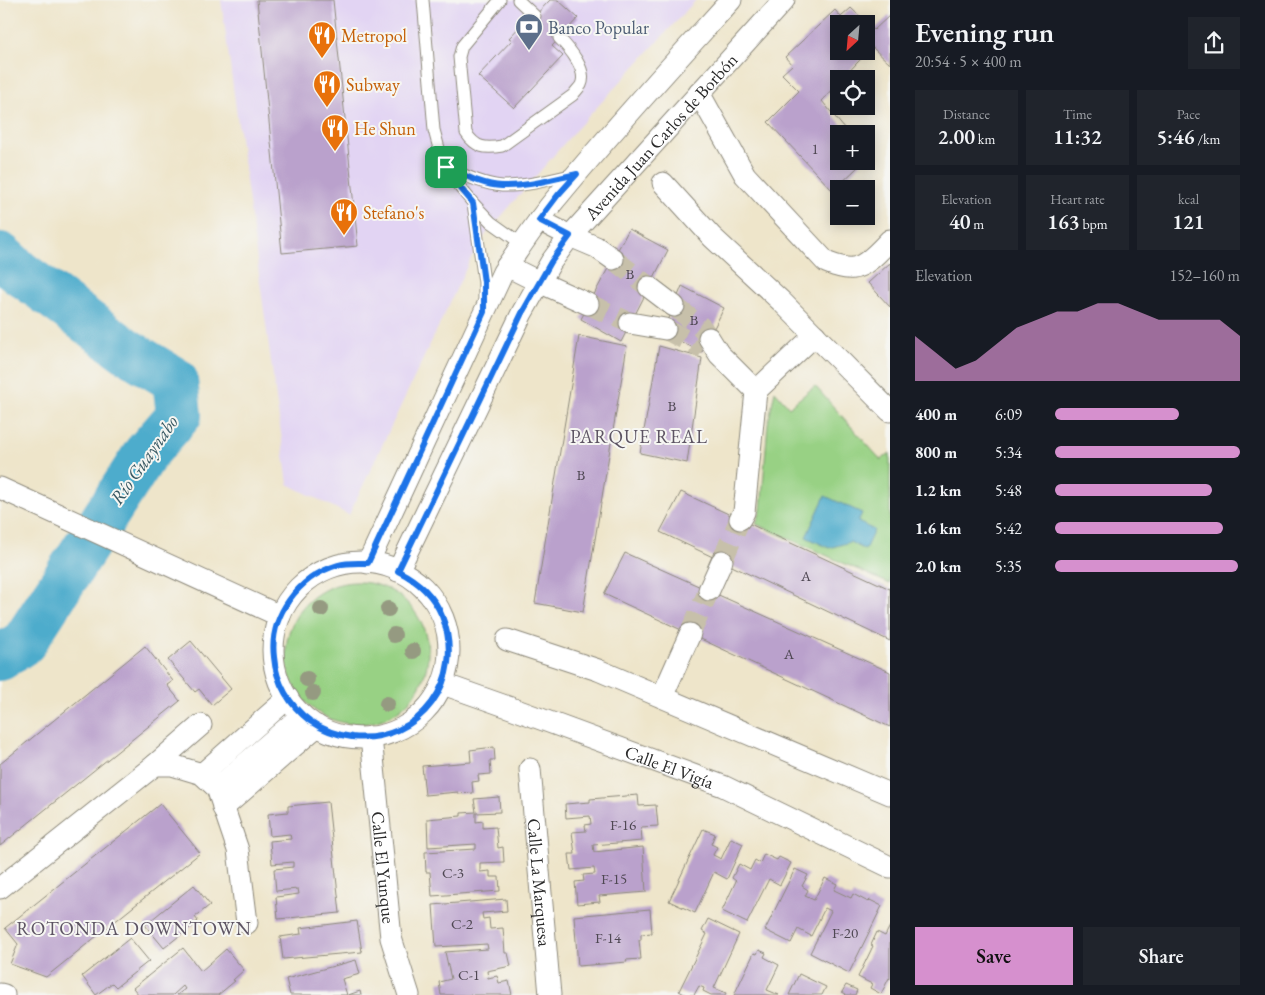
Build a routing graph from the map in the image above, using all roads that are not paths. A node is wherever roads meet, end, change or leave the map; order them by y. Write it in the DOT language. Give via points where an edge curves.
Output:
graph roads {
  1 [pos="423,0"];
  2 [pos="500,0"];
  3 [pos="518,0"];
  4 [pos="731,0"];
  5 [pos="784,0"];
  6 [pos="535,16"];
  7 [pos="559,38"];
  8 [pos="699,93"];
  9 [pos="446,167"];
  10 [pos="577,174"];
  11 [pos="663,183"];
  12 [pos="473,203"];
  13 [pos="539,220"];
  14 [pos="570,236"];
  15 [pos="890,240"];
  16 [pos="522,244"];
  17 [pos="612,259"];
  18 [pos="508,266"];
  19 [pos="539,282"];
  20 [pos="649,286"];
  21 [pos="588,304"];
  22 [pos="674,306"];
  23 [pos="484,312"];
  24 [pos="630,323"];
  25 [pos="665,330"];
  26 [pos="815,335"];
  27 [pos="710,347"];
  28 [pos="756,392"];
  29 [pos="890,411"];
  30 [pos="0,488"];
  31 [pos="740,519"];
  32 [pos="722,561"];
  33 [pos="368,563"];
  34 [pos="398,571"];
  35 [pos="709,590"];
  36 [pos="280,616"];
  37 [pos="690,634"];
  38 [pos="508,640"];
  39 [pos="443,684"];
  40 [pos="662,697"];
  41 [pos="288,698"];
  42 [pos="310,720"];
  43 [pos="201,725"];
  44 [pos="371,737"];
  45 [pos="155,765"];
  46 [pos="530,768"];
  47 [pos="209,781"];
  48 [pos="890,794"];
  49 [pos="223,808"];
  50 [pos="890,867"];
  51 [pos="0,888"];
  52 [pos="247,922"];
  53 [pos="0,994"];
  54 [pos="4,995"];
  55 [pos="409,995"];
  56 [pos="550,995"];
  1 -- 9 [label="lane" via="434,130"];
  2 -- 7 [label="lane" via="462,46 459,57 466,133 471,141 491,148 502,146 573,95 581,84 582,75 576,58"];
  3 -- 6 [label="lane"];
  4 -- 10 [label="street, Avenida Juan Carlos de Borbón"];
  5 -- 8 [label="street, Avenida Juan Carlos de Borbón"];
  8 -- 14 [label="street, Avenida Juan Carlos de Borbón"];
  8 -- 15 [label="street" via="745,175 826,262 854,268 868,261"];
  9 -- 10 [label="lane" via="481,182 502,186"];
  9 -- 12 [label="lane"];
  10 -- 13 [label="street, Avenida Juan Carlos de Borbón"];
  11 -- 26 [label="street" via="712,237"];
  12 -- 16 [label="lane" via="491,222"];
  12 -- 23 [label="lane" via="484,282"];
  13 -- 14 [label="street"];
  13 -- 16 [label="street, Avenida Juan Carlos de Borbón"];
  14 -- 17 [label="street" via="596,247"];
  14 -- 19 [label="street, Avenida Juan Carlos de Borbón"];
  16 -- 18 [label="street, Avenida Juan Carlos de Borbón"];
  18 -- 19 [label="street"];
  18 -- 23 [label="street, Avenida Juan Carlos de Borbón"];
  19 -- 21 [label="street"];
  19 -- 34 [label="street, Avenida Juan Carlos de Borbón"];
  20 -- 22 [label="street"];
  23 -- 33 [label="street, Avenida Juan Carlos de Borbón"];
  24 -- 25 [label="street"];
  26 -- 28 [label="street"];
  26 -- 29 [label="street"];
  27 -- 28 [label="street"];
  28 -- 31 [label="street" via="744,512"];
  30 -- 36 [label="street"];
  32 -- 35 [label="street"];
  33 -- 34 [label="street"];
  33 -- 36 [label="street" via="338,565 306,581 293,594"];
  34 -- 39 [label="street" via="415,580 426,591 438,606 447,628 449,655"];
  36 -- 41 [label="street" via="274,637 274,664"];
  37 -- 40 [label="street"];
  38 -- 40 [label="street" via="598,670"];
  39 -- 44 [label="street" via="427,710 416,720 390,734"];
  39 -- 50 [label="street, Calle El Vigía" via="723,786"];
  40 -- 48 [label="street"];
  41 -- 42 [label="street"];
  41 -- 47 [label="street"];
  42 -- 44 [label="street" via="344,736"];
  42 -- 47 [label="street"];
  42 -- 49 [label="street"];
  43 -- 45 [label="street"];
  44 -- 55 [label="street, Calle El Yunque" via="391,938"];
  45 -- 47 [label="street" via="172,766"];
  45 -- 51 [label="street"];
  46 -- 56 [label="street, Calle La Marquesa"];
  47 -- 49 [label="street"];
  49 -- 52 [label="street" via="238,850"];
  53 -- 54 [label="street"];
}
